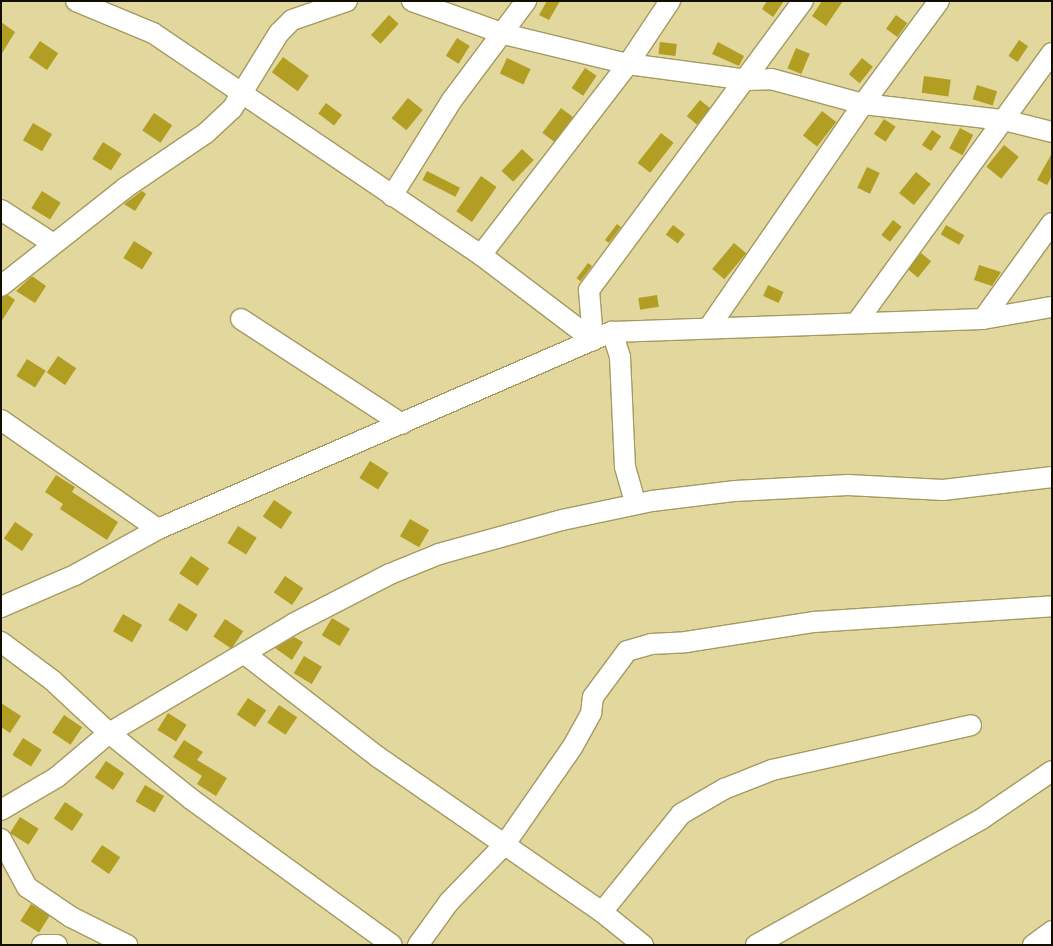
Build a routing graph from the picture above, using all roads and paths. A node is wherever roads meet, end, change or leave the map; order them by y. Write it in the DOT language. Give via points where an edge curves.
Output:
graph roads {
  1 [pos="76,1"];
  2 [pos="348,1"];
  3 [pos="412,1"];
  4 [pos="526,1"];
  5 [pos="670,1"];
  6 [pos="803,1"];
  7 [pos="939,1"];
  8 [pos="504,34"];
  9 [pos="1052,53"];
  10 [pos="628,64"];
  11 [pos="748,80"];
  12 [pos="242,96"];
  13 [pos="863,104"];
  14 [pos="1004,120"];
  15 [pos="1052,132"];
  16 [pos="392,196"];
  17 [pos="1,210"];
  18 [pos="1052,223"];
  19 [pos="52,242"];
  20 [pos="482,255"];
  21 [pos="1,286"];
  22 [pos="1052,307"];
  23 [pos="241,319"];
  24 [pos="983,319"];
  25 [pos="856,322"];
  26 [pos="710,326"];
  27 [pos="612,332"];
  28 [pos="593,340"];
  29 [pos="1,420"];
  30 [pos="402,424"];
  31 [pos="1052,477"];
  32 [pos="635,503"];
  33 [pos="158,529"];
  34 [pos="1052,606"];
  35 [pos="1,607"];
  36 [pos="1,642"];
  37 [pos="245,654"];
  38 [pos="971,725"];
  39 [pos="109,733"];
  40 [pos="1052,771"];
  41 [pos="1,810"];
  42 [pos="1,839"];
  43 [pos="505,844"];
  44 [pos="602,912"];
  45 [pos="1052,931"];
  46 [pos="42,945"];
  47 [pos="57,945"];
  48 [pos="127,945"];
  49 [pos="392,945"];
  50 [pos="418,945"];
  51 [pos="643,945"];
  52 [pos="756,945"];
  53 [pos="1033,945"];
  1 -- 12 [label="street" via="153,33"];
  2 -- 12 [label="street" via="292,20 279,33"];
  3 -- 8 [label="street"];
  4 -- 8 [label="street"];
  5 -- 10 [label="street"];
  6 -- 11 [label="street"];
  7 -- 13 [label="street"];
  8 -- 10 [label="street"];
  8 -- 16 [label="street" via="452,100"];
  9 -- 14 [label="street"];
  10 -- 11 [label="street"];
  10 -- 20 [label="street"];
  11 -- 13 [label="street" via="771,79"];
  11 -- 28 [label="street" via="589,290"];
  12 -- 16 [label="street"];
  12 -- 19 [label="street" via="206,133"];
  13 -- 14 [label="street"];
  13 -- 26 [label="street"];
  14 -- 15 [label="street"];
  14 -- 25 [label="street"];
  16 -- 20 [label="street"];
  17 -- 19 [label="street"];
  18 -- 24 [label="street"];
  19 -- 21 [label="street"];
  20 -- 28 [label="street"];
  22 -- 24 [label="street"];
  23 -- 30 [label="street"];
  24 -- 25 [label="street"];
  25 -- 26 [label="street"];
  26 -- 27 [label="street"];
  27 -- 28 [label="street"];
  27 -- 32 [label="street" via="620,357 625,467"];
  28 -- 30 [label="street"];
  29 -- 33 [label="street"];
  30 -- 33 [label="street"];
  31 -- 32 [label="street" via="943,490 848,485 736,491"];
  32 -- 37 [label="street" via="439,554 339,599"];
  33 -- 35 [label="street" via="75,575"];
  34 -- 43 [label="street" via="814,622 686,642 650,644 627,651 593,697 591,713 573,746"];
  36 -- 39 [label="street" via="52,680"];
  37 -- 39 [label="street"];
  37 -- 43 [label="street" via="378,757"];
  38 -- 44 [label="street" via="772,770 724,789 682,814"];
  39 -- 41 [label="street" via="57,777"];
  39 -- 49 [label="street" via="192,799"];
  40 -- 52 [label="street" via="983,818"];
  42 -- 48 [label="street" via="27,886 72,917"];
  43 -- 44 [label="street"];
  43 -- 50 [label="street" via="449,902"];
  44 -- 51 [label="street"];
  45 -- 53 [label="street"];
  46 -- 47 [label="street"];
}
